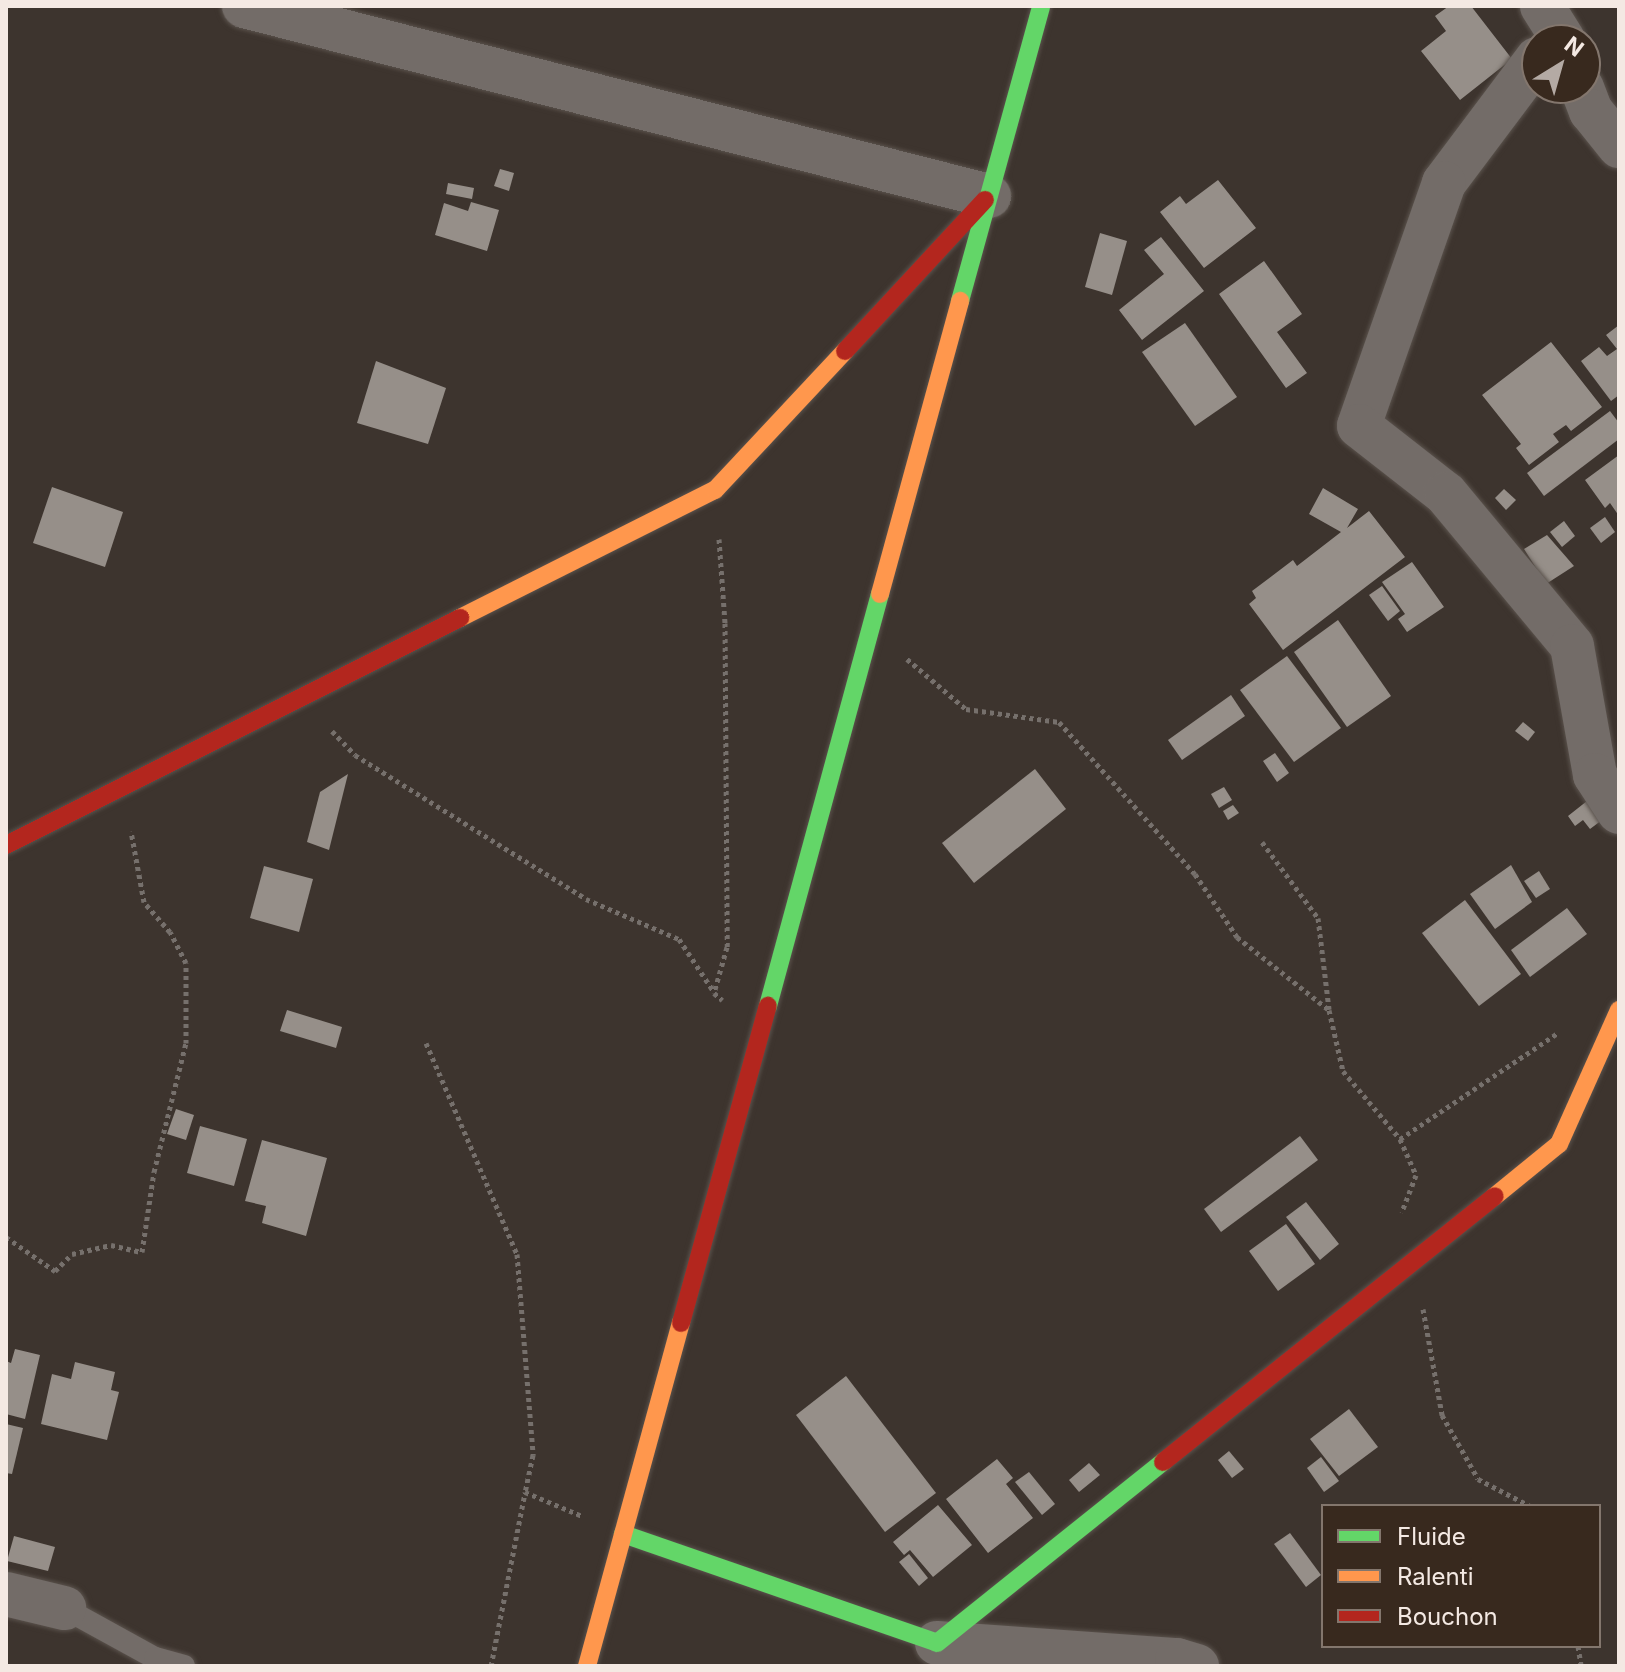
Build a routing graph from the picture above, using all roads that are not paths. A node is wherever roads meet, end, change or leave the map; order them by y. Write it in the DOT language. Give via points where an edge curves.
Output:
graph roads {
  1 [pos="244,6"];
  2 [pos="1041,6"];
  3 [pos="1521,75"];
  4 [pos="1588,104"];
  5 [pos="1619,146"];
  6 [pos="989,196"];
  7 [pos="1619,812"];
  8 [pos="6,845"];
  9 [pos="1619,1010"];
  10 [pos="623,1534"];
  11 [pos="6,1594"];
  12 [pos="64,1608"];
  13 [pos="937,1643"];
  14 [pos="184,1666"];
  15 [pos="587,1666"];
  16 [pos="1197,1666"];
  1 -- 6 [label="street"];
  2 -- 6 [label="street"];
  3 -- 7 [label="street" via="1444,183 1359,426 1446,494 1572,646 1595,775"];
  4 -- 5 [label="street"];
  6 -- 8 [label="street" via="715,490"];
  6 -- 10 [label="street"];
  9 -- 13 [label="street" via="1559,1144"];
  10 -- 13 [label="street"];
  10 -- 15 [label="street"];
  11 -- 12 [label="street"];
  12 -- 14 [label="lane" via="155,1658"];
  13 -- 16 [label="street" via="1177,1660"];
}
